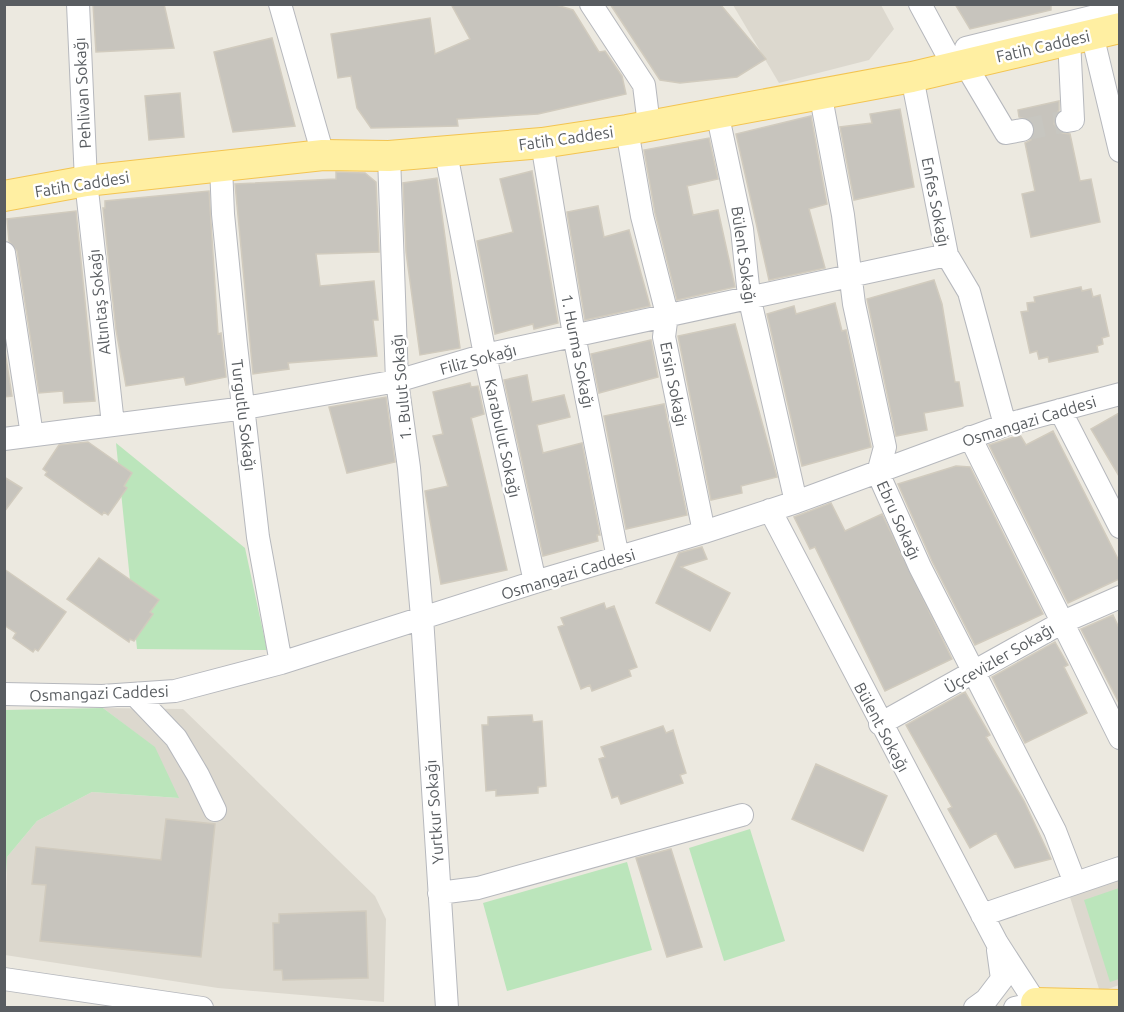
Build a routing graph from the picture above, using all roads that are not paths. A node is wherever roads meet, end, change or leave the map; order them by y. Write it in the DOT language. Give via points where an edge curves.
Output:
graph roads {
  1 [pos="78,4"];
  2 [pos="280,4"];
  3 [pos="591,4"];
  4 [pos="920,4"];
  5 [pos="1119,10"];
  6 [pos="1093,34"];
  7 [pos="960,65"];
  8 [pos="912,77"];
  9 [pos="820,92"];
  10 [pos="717,112"];
  11 [pos="1067,121"];
  12 [pos="638,127"];
  13 [pos="1022,130"];
  14 [pos="542,142"];
  15 [pos="1119,151"];
  16 [pos="446,153"];
  17 [pos="323,155"];
  18 [pos="389,156"];
  19 [pos="221,166"];
  20 [pos="86,181"];
  21 [pos="4,196"];
  22 [pos="4,253"];
  23 [pos="947,255"];
  24 [pos="852,277"];
  25 [pos="748,296"];
  26 [pos="667,314"];
  27 [pos="574,335"];
  28 [pos="485,355"];
  29 [pos="397,381"];
  30 [pos="1119,394"];
  31 [pos="245,408"];
  32 [pos="1060,410"];
  33 [pos="113,424"];
  34 [pos="1005,425"];
  35 [pos="32,435"];
  36 [pos="970,437"];
  37 [pos="4,439"];
  38 [pos="878,473"];
  39 [pos="796,502"];
  40 [pos="770,510"];
  41 [pos="1119,527"];
  42 [pos="704,532"];
  43 [pos="618,558"];
  44 [pos="535,582"];
  45 [pos="1119,597"];
  46 [pos="422,617"];
  47 [pos="1063,622"];
  48 [pos="281,663"];
  49 [pos="972,672"];
  50 [pos="4,694"];
  51 [pos="134,694"];
  52 [pos="880,724"];
  53 [pos="1119,738"];
  54 [pos="215,810"];
  55 [pos="742,815"];
  56 [pos="1119,868"];
  57 [pos="1075,883"];
  58 [pos="440,893"];
  59 [pos="982,915"];
  60 [pos="997,943"];
  61 [pos="4,979"];
  62 [pos="147,1000"];
  63 [pos="1119,1005"];
  64 [pos="1030,1006"];
  65 [pos="126,1008"];
  66 [pos="202,1008"];
  67 [pos="447,1008"];
  68 [pos="975,1008"];
  1 -- 20 [label="street, Pehlivan Sokağı"];
  2 -- 17 [label="street"];
  3 -- 12 [label="street, Ersin Sokağı" via="644,85"];
  4 -- 7 [label="street"];
  5 -- 7 [label="street" via="966,48"];
  6 -- 7 [label="main road, Fatih Caddesi"];
  6 -- 11 [label="street" via="1073,120"];
  6 -- 15 [label="street"];
  7 -- 8 [label="main road, Fatih Caddesi"];
  7 -- 13 [label="street" via="1006,133"];
  8 -- 9 [label="main road, Fatih Caddesi"];
  8 -- 23 [label="street, Enfes Sokağı"];
  9 -- 10 [label="main road, Fatih Caddesi"];
  9 -- 24 [label="street, Ebru Sokağı"];
  10 -- 12 [label="main road, Fatih Caddesi"];
  10 -- 25 [label="street, Bülent Sokağı" via="742,229"];
  12 -- 14 [label="main road, Fatih Caddesi"];
  12 -- 26 [label="street, Ersin Sokağı" via="642,216"];
  14 -- 16 [label="main road, Fatih Caddesi"];
  14 -- 27 [label="street, 1. Hurma Sokağı"];
  16 -- 18 [label="main road, Fatih Caddesi"];
  16 -- 28 [label="street, Karabulut Sokağı"];
  17 -- 18 [label="main road, Fatih Caddesi"];
  17 -- 19 [label="main road, Fatih Caddesi"];
  18 -- 29 [label="street, 1. Bulut Sokağı"];
  19 -- 20 [label="main road, Fatih Caddesi"];
  19 -- 31 [label="street, Turgutlu Sokağı"];
  20 -- 21 [label="main road, Fatih Caddesi"];
  20 -- 33 [label="street, Altıntaş Sokağı"];
  22 -- 35 [label="street"];
  23 -- 24 [label="street, Filiz Sokağı"];
  23 -- 34 [label="street, Enfes Sokağı" via="969,292"];
  24 -- 25 [label="street, Filiz Sokağı"];
  24 -- 38 [label="street, Ebru Sokağı" via="854,304 885,447"];
  25 -- 26 [label="street, Filiz Sokağı"];
  25 -- 39 [label="street, Bülent Sokağı"];
  26 -- 27 [label="street, Filiz Sokağı"];
  26 -- 42 [label="street, Ersin Sokağı" via="664,337"];
  27 -- 28 [label="street, Filiz Sokağı"];
  27 -- 43 [label="street, 1. Hurma Sokağı"];
  28 -- 29 [label="street, Filiz Sokağı"];
  28 -- 44 [label="street, Karabulut Sokağı"];
  29 -- 31 [label="street, Filiz Sokağı"];
  29 -- 46 [label="street, 1. Bulut Sokağı"];
  30 -- 32 [label="street, Osmangazi Caddesi"];
  31 -- 33 [label="street, Filiz Sokağı"];
  31 -- 48 [label="street, Turgutlu Sokağı" via="258,537"];
  32 -- 34 [label="street, Osmangazi Caddesi"];
  32 -- 41 [label="street"];
  33 -- 35 [label="street, Filiz Sokağı"];
  34 -- 36 [label="street, Osmangazi Caddesi"];
  35 -- 37 [label="street, Filiz Sokağı"];
  36 -- 38 [label="street, Osmangazi Caddesi"];
  36 -- 47 [label="street"];
  38 -- 39 [label="street, Osmangazi Caddesi"];
  38 -- 49 [label="street, Ebru Sokağı"];
  39 -- 40 [label="street, Osmangazi Caddesi"];
  40 -- 42 [label="street, Osmangazi Caddesi"];
  40 -- 52 [label="street, Bülent Sokağı"];
  42 -- 43 [label="street, Osmangazi Caddesi"];
  43 -- 44 [label="street, Osmangazi Caddesi"];
  44 -- 46 [label="street, Osmangazi Caddesi"];
  45 -- 47 [label="street, Üçcevizler Sokağı"];
  46 -- 48 [label="street, Osmangazi Caddesi"];
  46 -- 58 [label="street, Yurtkur Sokağı"];
  47 -- 49 [label="street, Üçcevizler Sokağı"];
  47 -- 53 [label="street"];
  48 -- 51 [label="street, Osmangazi Caddesi" via="175,691"];
  49 -- 52 [label="street, Üçcevizler Sokağı"];
  49 -- 57 [label="street, Ebru Sokağı" via="1055,831"];
  50 -- 51 [label="street, Osmangazi Caddesi"];
  51 -- 54 [label="street" via="176,738"];
  52 -- 59 [label="street, Bülent Sokağı"];
  55 -- 58 [label="street" via="477,888"];
  56 -- 57 [label="street"];
  57 -- 59 [label="street"];
  58 -- 67 [label="street, Yurtkur Sokağı"];
  59 -- 60 [label="street, Bülent Sokağı"];
  60 -- 64 [label="street, Bülent Sokağı"];
  60 -- 68 [label="street" via="1002,979"];
  61 -- 62 [label="street"];
  62 -- 65 [label="street"];
  62 -- 66 [label="street"];
  63 -- 64 [label="main road"];
}
